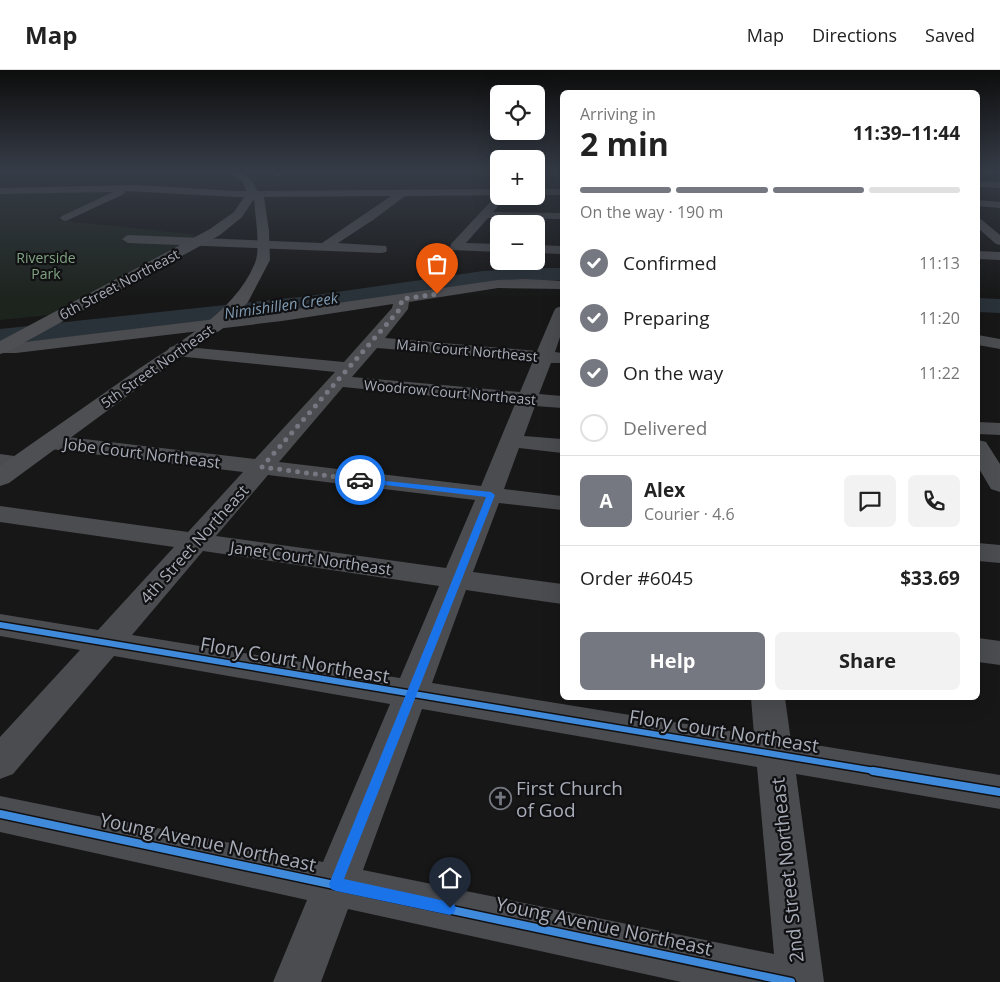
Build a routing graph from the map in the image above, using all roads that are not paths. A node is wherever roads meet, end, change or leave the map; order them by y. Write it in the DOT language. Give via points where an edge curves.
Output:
graph roads {
  1 [pos="75,214"];
  2 [pos="237,214"];
  3 [pos="260,214"];
  4 [pos="375,214"];
  5 [pos="485,215"];
  6 [pos="560,216"];
  7 [pos="66,218"];
  8 [pos="980,224"];
  9 [pos="473,228"];
  10 [pos="490,228"];
  11 [pos="999,236"];
  12 [pos="128,239"];
  13 [pos="197,242"];
  14 [pos="263,245"];
  15 [pos="324,247"];
  16 [pos="490,248"];
  17 [pos="381,249"];
  18 [pos="545,249"];
  19 [pos="560,250"];
  20 [pos="980,255"];
  21 [pos="1000,256"];
  22 [pos="560,284"];
  23 [pos="402,299"];
  24 [pos="560,321"];
  25 [pos="219,322"];
  26 [pos="980,340"];
  27 [pos="372,342"];
  28 [pos="1000,344"];
  29 [pos="2,347"];
  30 [pos="176,351"];
  31 [pos="553,357"];
  32 [pos="343,374"];
  33 [pos="529,399"];
  34 [pos="560,402"];
  35 [pos="980,428"];
  36 [pos="1000,430"];
  37 [pos="512,441"];
  38 [pos="50,442"];
  39 [pos="560,446"];
  40 [pos="980,450"];
  41 [pos="10,462"];
  42 [pos="262,467"];
  43 [pos="0,478"];
  44 [pos="999,480"];
  45 [pos="491,495"];
  46 [pos="560,503"];
  47 [pos="0,514"];
  48 [pos="195,542"];
  49 [pos="980,552"];
  50 [pos="1000,554"];
  51 [pos="457,579"];
  52 [pos="560,594"];
  53 [pos="0,625"];
  54 [pos="106,644"];
  55 [pos="980,650"];
  56 [pos="1000,653"];
  57 [pos="411,695"];
  58 [pos="768,700"];
  59 [pos="774,755"];
  60 [pos="0,763"];
  61 [pos="1000,792"];
  62 [pos="0,814"];
  63 [pos="336,884"];
  64 [pos="297,982"];
  65 [pos="792,982"];
  66 [pos="800,982"];
  1 -- 7 [label="street"];
  2 -- 13 [label="main road, 6th Street Northeast"];
  3 -- 14 [label="main road, 5th Street Northeast"];
  4 -- 15 [label="street"];
  5 -- 6 [label="street"];
  5 -- 9 [label="street"];
  8 -- 11 [label="street"];
  9 -- 10 [label="street"];
  9 -- 16 [label="street" via="456,247"];
  12 -- 13 [label="street"];
  13 -- 14 [label="street"];
  13 -- 29 [label="main road, 6th Street Northeast"];
  14 -- 15 [label="street"];
  14 -- 25 [label="main road, 5th Street Northeast" via="261,266 242,299"];
  15 -- 17 [label="street"];
  18 -- 19 [label="street"];
  20 -- 21 [label="street"];
  22 -- 23 [label="street" via="507,284"];
  23 -- 25 [label="street"];
  23 -- 27 [label="street, 4th Street Northeast" via="400,309"];
  24 -- 31 [label="street"];
  25 -- 29 [label="street" via="16,348"];
  25 -- 30 [label="main road, 5th Street Northeast"];
  26 -- 28 [label="street"];
  27 -- 31 [label="street, Main Court Northeast"];
  27 -- 32 [label="street, 4th Street Northeast"];
  30 -- 32 [label="street"];
  30 -- 38 [label="main road, 5th Street Northeast"];
  31 -- 33 [label="street"];
  32 -- 33 [label="street, Woodrow Court Northeast"];
  32 -- 42 [label="street, 4th Street Northeast"];
  33 -- 34 [label="street, Woodrow Court Northeast"];
  33 -- 37 [label="street"];
  35 -- 36 [label="street"];
  37 -- 39 [label="street"];
  37 -- 45 [label="street"];
  38 -- 41 [label="main road, 5th Street Northeast"];
  38 -- 42 [label="street, Jobe Court Northeast"];
  40 -- 44 [label="main road"];
  41 -- 43 [label="main road, 5th Street Northeast"];
  42 -- 45 [label="street, Jobe Court Northeast"];
  42 -- 48 [label="street, 4th Street Northeast"];
  45 -- 46 [label="street, Jobe Court Northeast"];
  45 -- 51 [label="street"];
  47 -- 48 [label="street, Janet Court Northeast"];
  48 -- 51 [label="street, Janet Court Northeast"];
  48 -- 54 [label="street, 4th Street Northeast"];
  49 -- 50 [label="street"];
  51 -- 52 [label="street, Janet Court Northeast"];
  51 -- 57 [label="street"];
  53 -- 54 [label="street, Flory Court Northeast"];
  54 -- 57 [label="street, Flory Court Northeast"];
  54 -- 60 [label="street, 4th Street Northeast"];
  55 -- 56 [label="street"];
  57 -- 59 [label="street, Flory Court Northeast"];
  57 -- 63 [label="street"];
  58 -- 59 [label="street, 2nd Street Northeast"];
  59 -- 61 [label="street, Flory Court Northeast"];
  59 -- 66 [label="street, 2nd Street Northeast"];
  62 -- 63 [label="street, Young Avenue Northeast"];
  63 -- 64 [label="street"];
  63 -- 65 [label="street, Young Avenue Northeast"];
}
